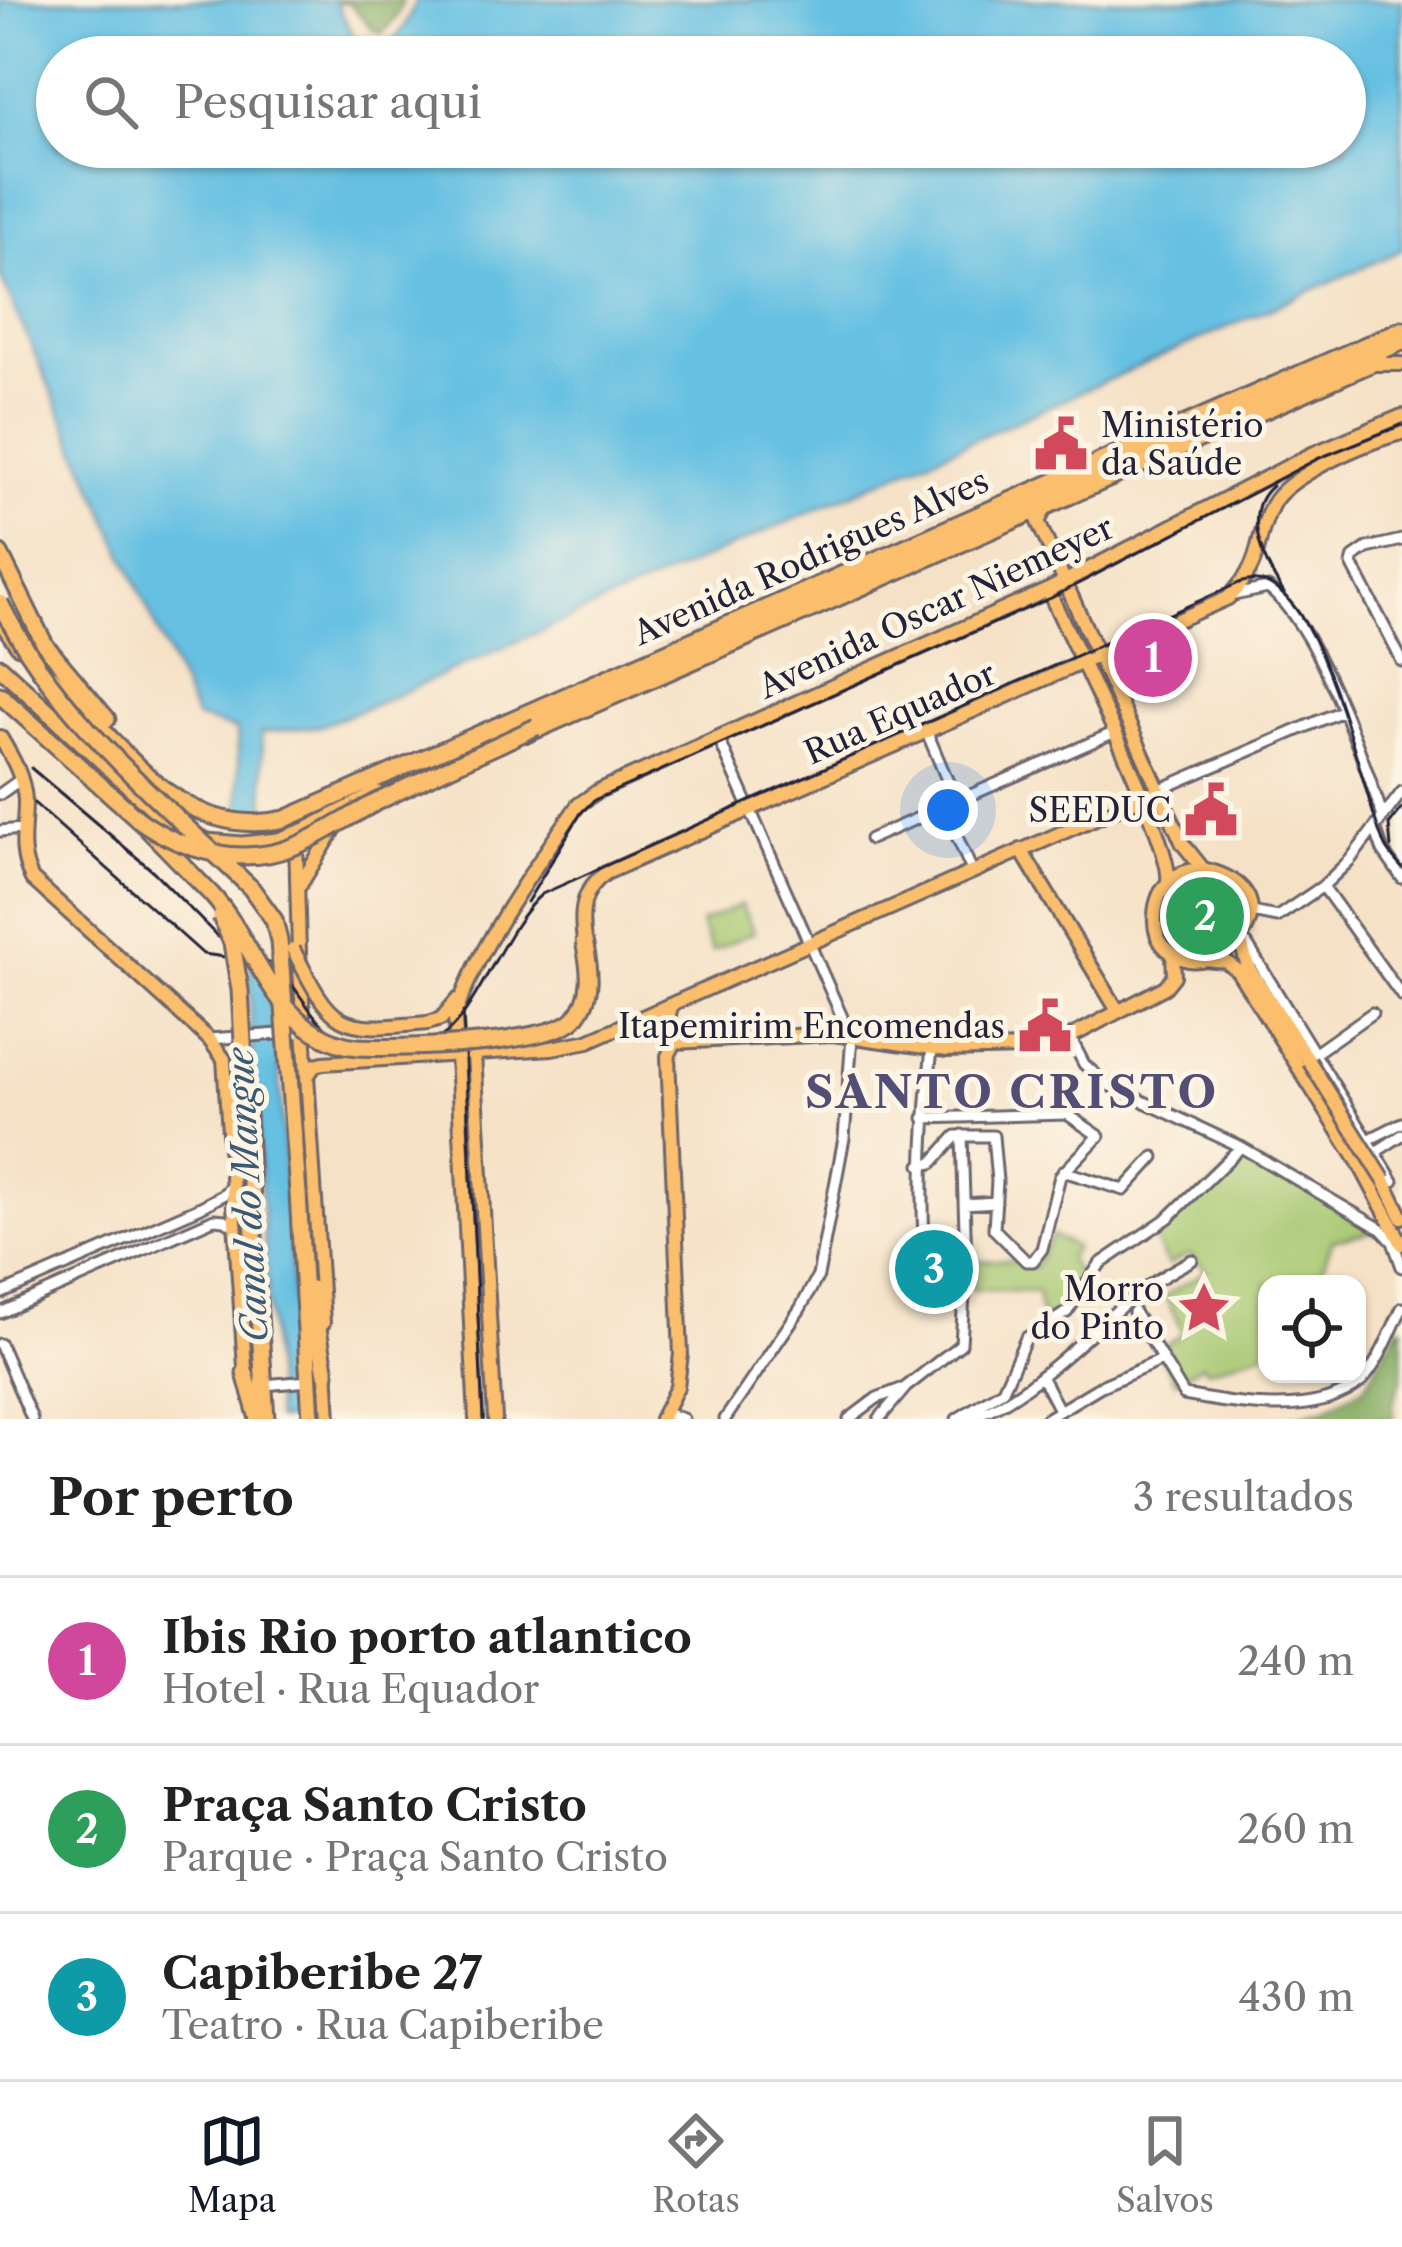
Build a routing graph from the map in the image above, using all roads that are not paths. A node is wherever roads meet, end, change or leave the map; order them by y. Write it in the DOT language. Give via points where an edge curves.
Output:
graph roads {
  1 [pos="1402,329"];
  2 [pos="1402,342"];
  3 [pos="1402,364"];
  4 [pos="1402,416"];
  5 [pos="1215,429"];
  6 [pos="1402,433"];
  7 [pos="1046,508"];
  8 [pos="1402,540"];
  9 [pos="0,554"];
  10 [pos="0,568"];
  11 [pos="1066,582"];
  12 [pos="13,583"];
  13 [pos="1048,590"];
  14 [pos="1228,598"];
  15 [pos="0,603"];
  16 [pos="0,619"];
  17 [pos="1099,655"];
  18 [pos="1402,661"];
  19 [pos="1081,662"];
  20 [pos="0,667"];
  21 [pos="0,694"];
  22 [pos="585,701"];
  23 [pos="1342,711"];
  24 [pos="926,730"];
  25 [pos="1112,733"];
  26 [pos="718,736"];
  27 [pos="0,737"];
  28 [pos="21,779"];
  29 [pos="161,787"];
  30 [pos="1159,790"];
  31 [pos="1402,792"];
  32 [pos="0,794"];
  33 [pos="1142,798"];
  34 [pos="956,801"];
  35 [pos="944,807"];
  36 [pos="750,809"];
  37 [pos="342,814"];
  38 [pos="1383,818"];
  39 [pos="138,819"];
  40 [pos="319,824"];
  41 [pos="22,829"];
  42 [pos="0,831"];
  43 [pos="1376,831"];
  44 [pos="299,834"];
  45 [pos="870,839"];
  46 [pos="1021,850"];
  47 [pos="1203,869"];
  48 [pos="973,873"];
  49 [pos="1402,878"];
  50 [pos="1168,881"];
  51 [pos="300,885"];
  52 [pos="1323,886"];
  53 [pos="211,894"];
  54 [pos="1252,912"];
  55 [pos="274,920"];
  56 [pos="1244,932"];
  57 [pos="584,941"];
  58 [pos="810,945"];
  59 [pos="1172,954"];
  60 [pos="1204,959"];
  61 [pos="461,994"];
  62 [pos="1402,996"];
  63 [pos="670,1006"];
  64 [pos="1118,1011"];
  65 [pos="1372,1013"];
  66 [pos="306,1032"];
  67 [pos="833,1034"];
  68 [pos="852,1037"];
  69 [pos="1070,1037"];
  70 [pos="208,1039"];
  71 [pos="675,1042"];
  72 [pos="932,1048"];
  73 [pos="473,1054"];
  74 [pos="455,1055"];
  75 [pos="1312,1058"];
  76 [pos="308,1075"];
  77 [pos="925,1118"];
  78 [pos="1402,1123"];
  79 [pos="962,1136"];
  80 [pos="1402,1136"];
  81 [pos="1368,1140"];
  82 [pos="1241,1147"];
  83 [pos="1375,1152"];
  84 [pos="1355,1156"];
  85 [pos="1154,1157"];
  86 [pos="921,1165"];
  87 [pos="1064,1171"];
  88 [pos="233,1181"];
  89 [pos="1388,1181"];
  90 [pos="996,1202"];
  91 [pos="209,1203"];
  92 [pos="964,1204"];
  93 [pos="1402,1216"];
  94 [pos="214,1219"];
  95 [pos="236,1227"];
  96 [pos="1402,1244"];
  97 [pos="301,1251"];
  98 [pos="1192,1260"];
  99 [pos="1402,1267"];
  100 [pos="0,1294"];
  101 [pos="965,1294"];
  102 [pos="1402,1308"];
  103 [pos="1134,1312"];
  104 [pos="0,1313"];
  105 [pos="0,1344"];
  106 [pos="1162,1360"];
  107 [pos="245,1373"];
  108 [pos="326,1374"];
  109 [pos="1041,1376"];
  110 [pos="304,1382"];
  111 [pos="268,1384"];
  112 [pos="906,1387"];
  113 [pos="1059,1410"];
  114 [pos="663,1416"];
  115 [pos="958,1418"];
  116 [pos="32,1419"];
  117 [pos="258,1419"];
  118 [pos="311,1419"];
  119 [pos="329,1419"];
  120 [pos="476,1419"];
  121 [pos="495,1419"];
  122 [pos="683,1419"];
  123 [pos="724,1419"];
  124 [pos="849,1419"];
  125 [pos="880,1419"];
  126 [pos="1046,1419"];
  1 -- 29 [label="highway, Avenida Rodrigues Alves" via="306,813 241,824 201,815"];
  2 -- 5 [label="highway, Avenida Rodrigues Alves"];
  3 -- 5 [label="main road, Avenida Rodrigues Alves" via="1379,362"];
  4 -- 11 [label="main road, Avenida Oscar Niemeyer"];
  5 -- 7 [label="main road, Avenida Rodrigues Alves"];
  5 -- 22 [label="highway, Avenida Rodrigues Alves"];
  6 -- 14 [label="main road" via="1286,486 1268,512 1251,572"];
  7 -- 11 [label="main road" via="1038,522"];
  7 -- 37 [label="main road, Avenida Rodrigues Alves"];
  8 -- 18 [label="street" via="1354,557"];
  9 -- 12 [label="highway"];
  10 -- 12 [label="highway"];
  11 -- 13 [label="main road, Avenida Oscar Niemeyer"];
  11 -- 17 [label="main road"];
  12 -- 29 [label="highway" via="46,645"];
  13 -- 19 [label="main road"];
  13 -- 26 [label="main road, Avenida Oscar Niemeyer"];
  14 -- 17 [label="main road, Rua Equador"];
  14 -- 23 [label="street" via="1260,587 1276,594"];
  15 -- 55 [label="highway, bridge" via="61,701"];
  16 -- 29 [label="highway"];
  17 -- 19 [label="main road, Rua Equador"];
  17 -- 30 [label="main road"];
  19 -- 24 [label="main road, Rua Equador"];
  19 -- 25 [label="main road"];
  20 -- 44 [label="highway, Avenida Rodrigues Alves" via="171,824 207,842 242,845"];
  21 -- 39 [label="highway"];
  22 -- 39 [label="highway, bridge" via="272,853 200,850"];
  22 -- 40 [label="highway, Avenida Rodrigues Alves"];
  23 -- 30 [label="street"];
  23 -- 38 [label="street"];
  24 -- 34 [label="street"];
  24 -- 36 [label="main road, Rua Equador"];
  25 -- 33 [label="main road"];
  25 -- 34 [label="street"];
  26 -- 36 [label="street"];
  26 -- 61 [label="main road, Avenida Oscar Niemeyer" via="585,798"];
  27 -- 28 [label="main road"];
  28 -- 32 [label="street"];
  28 -- 41 [label="main road"];
  30 -- 33 [label="main road"];
  30 -- 47 [label="main road"];
  31 -- 38 [label="street"];
  33 -- 46 [label="main road"];
  33 -- 50 [label="main road" via="1168,859"];
  34 -- 35 [label="street"];
  35 -- 45 [label="street"];
  35 -- 48 [label="street"];
  36 -- 57 [label="main road, Rua Equador" via="598,878 584,902"];
  36 -- 58 [label="street"];
  37 -- 40 [label="main road, Avenida Rodrigues Alves"];
  37 -- 51 [label="main road"];
  38 -- 43 [label="street"];
  39 -- 53 [label="highway, bridge"];
  40 -- 44 [label="highway, Avenida Rodrigues Alves"];
  41 -- 42 [label="street"];
  41 -- 70 [label="main road" via="32,879"];
  43 -- 49 [label="street"];
  43 -- 52 [label="street"];
  44 -- 51 [label="main road"];
  46 -- 48 [label="main road"];
  46 -- 64 [label="main road"];
  47 -- 50 [label="main road"];
  47 -- 54 [label="main road" via="1239,884"];
  48 -- 58 [label="main road"];
  50 -- 59 [label="main road" via="1155,924"];
  51 -- 66 [label="main road"];
  52 -- 54 [label="street" via="1277,916"];
  52 -- 62 [label="street"];
  53 -- 57 [label="highway, bridge" via="294,1015 353,1046 559,1030 589,991"];
  53 -- 111 [label="highway, bridge" via="238,967"];
  54 -- 56 [label="main road"];
  55 -- 61 [label="main road, bridge" via="334,1016 366,1026 428,1023"];
  55 -- 97 [label="highway, bridge"];
  56 -- 60 [label="main road"];
  56 -- 75 [label="main road" via="1245,963"];
  58 -- 63 [label="main road"];
  58 -- 67 [label="street" via="843,1021"];
  59 -- 60 [label="main road"];
  59 -- 64 [label="main road" via="1170,983"];
  60 -- 84 [label="main road" via="1235,968"];
  61 -- 74 [label="main road"];
  63 -- 71 [label="main road"];
  63 -- 73 [label="main road" via="577,1045"];
  64 -- 69 [label="main road"];
  65 -- 75 [label="street"];
  66 -- 70 [label="street"];
  66 -- 76 [label="main road"];
  67 -- 68 [label="main road"];
  67 -- 71 [label="main road"];
  68 -- 72 [label="main road"];
  68 -- 123 [label="street" via="844,1138 818,1276"];
  69 -- 72 [label="main road" via="1006,1050"];
  69 -- 82 [label="street" via="1106,1084"];
  70 -- 88 [label="main road" via="229,1078"];
  71 -- 114 [label="main road" via="668,1056 681,1354"];
  72 -- 77 [label="street"];
  73 -- 74 [label="main road"];
  73 -- 121 [label="main road"];
  74 -- 76 [label="main road" via="318,1064"];
  74 -- 120 [label="main road"];
  75 -- 81 [label="street"];
  75 -- 89 [label="main road, bridge"];
  76 -- 108 [label="main road"];
  77 -- 86 [label="street"];
  77 -- 87 [label="street" via="1067,1114 1099,1136"];
  78 -- 81 [label="street"];
  79 -- 86 [label="street"];
  79 -- 90 [label="street" via="994,1138"];
  79 -- 92 [label="street"];
  80 -- 83 [label="street"];
  81 -- 83 [label="street"];
  81 -- 84 [label="street"];
  82 -- 99 [label="street" via="1381,1229"];
  82 -- 115 [label="street" via="1168,1218 1100,1264 1067,1312 1026,1338 1003,1390"];
  83 -- 84 [label="street"];
  83 -- 89 [label="street"];
  84 -- 96 [label="main road"];
  85 -- 87 [label="street" via="1124,1190"];
  86 -- 101 [label="street" via="928,1293"];
  87 -- 90 [label="street" via="1033,1262 995,1232"];
  88 -- 91 [label="street"];
  88 -- 95 [label="main road"];
  89 -- 93 [label="main road"];
  90 -- 92 [label="street"];
  91 -- 94 [label="street" via="220,1209"];
  91 -- 100 [label="street"];
  92 -- 101 [label="street"];
  94 -- 95 [label="street"];
  94 -- 104 [label="street"];
  95 -- 107 [label="main road"];
  97 -- 108 [label="highway"];
  97 -- 110 [label="highway"];
  98 -- 109 [label="street" via="1146,1287"];
  101 -- 112 [label="street" via="959,1349"];
  102 -- 106 [label="street" via="1364,1379 1304,1408 1184,1395"];
  103 -- 106 [label="street"];
  105 -- 116 [label="street"];
  106 -- 113 [label="street"];
  107 -- 117 [label="highway"];
  108 -- 119 [label="main road"];
  109 -- 113 [label="street"];
  109 -- 115 [label="street" via="1011,1400"];
  110 -- 111 [label="street"];
  110 -- 118 [label="highway"];
  111 -- 117 [label="highway"];
  112 -- 124 [label="street"];
  112 -- 125 [label="street"];
  113 -- 126 [label="street"];
  114 -- 122 [label="street"];
}
